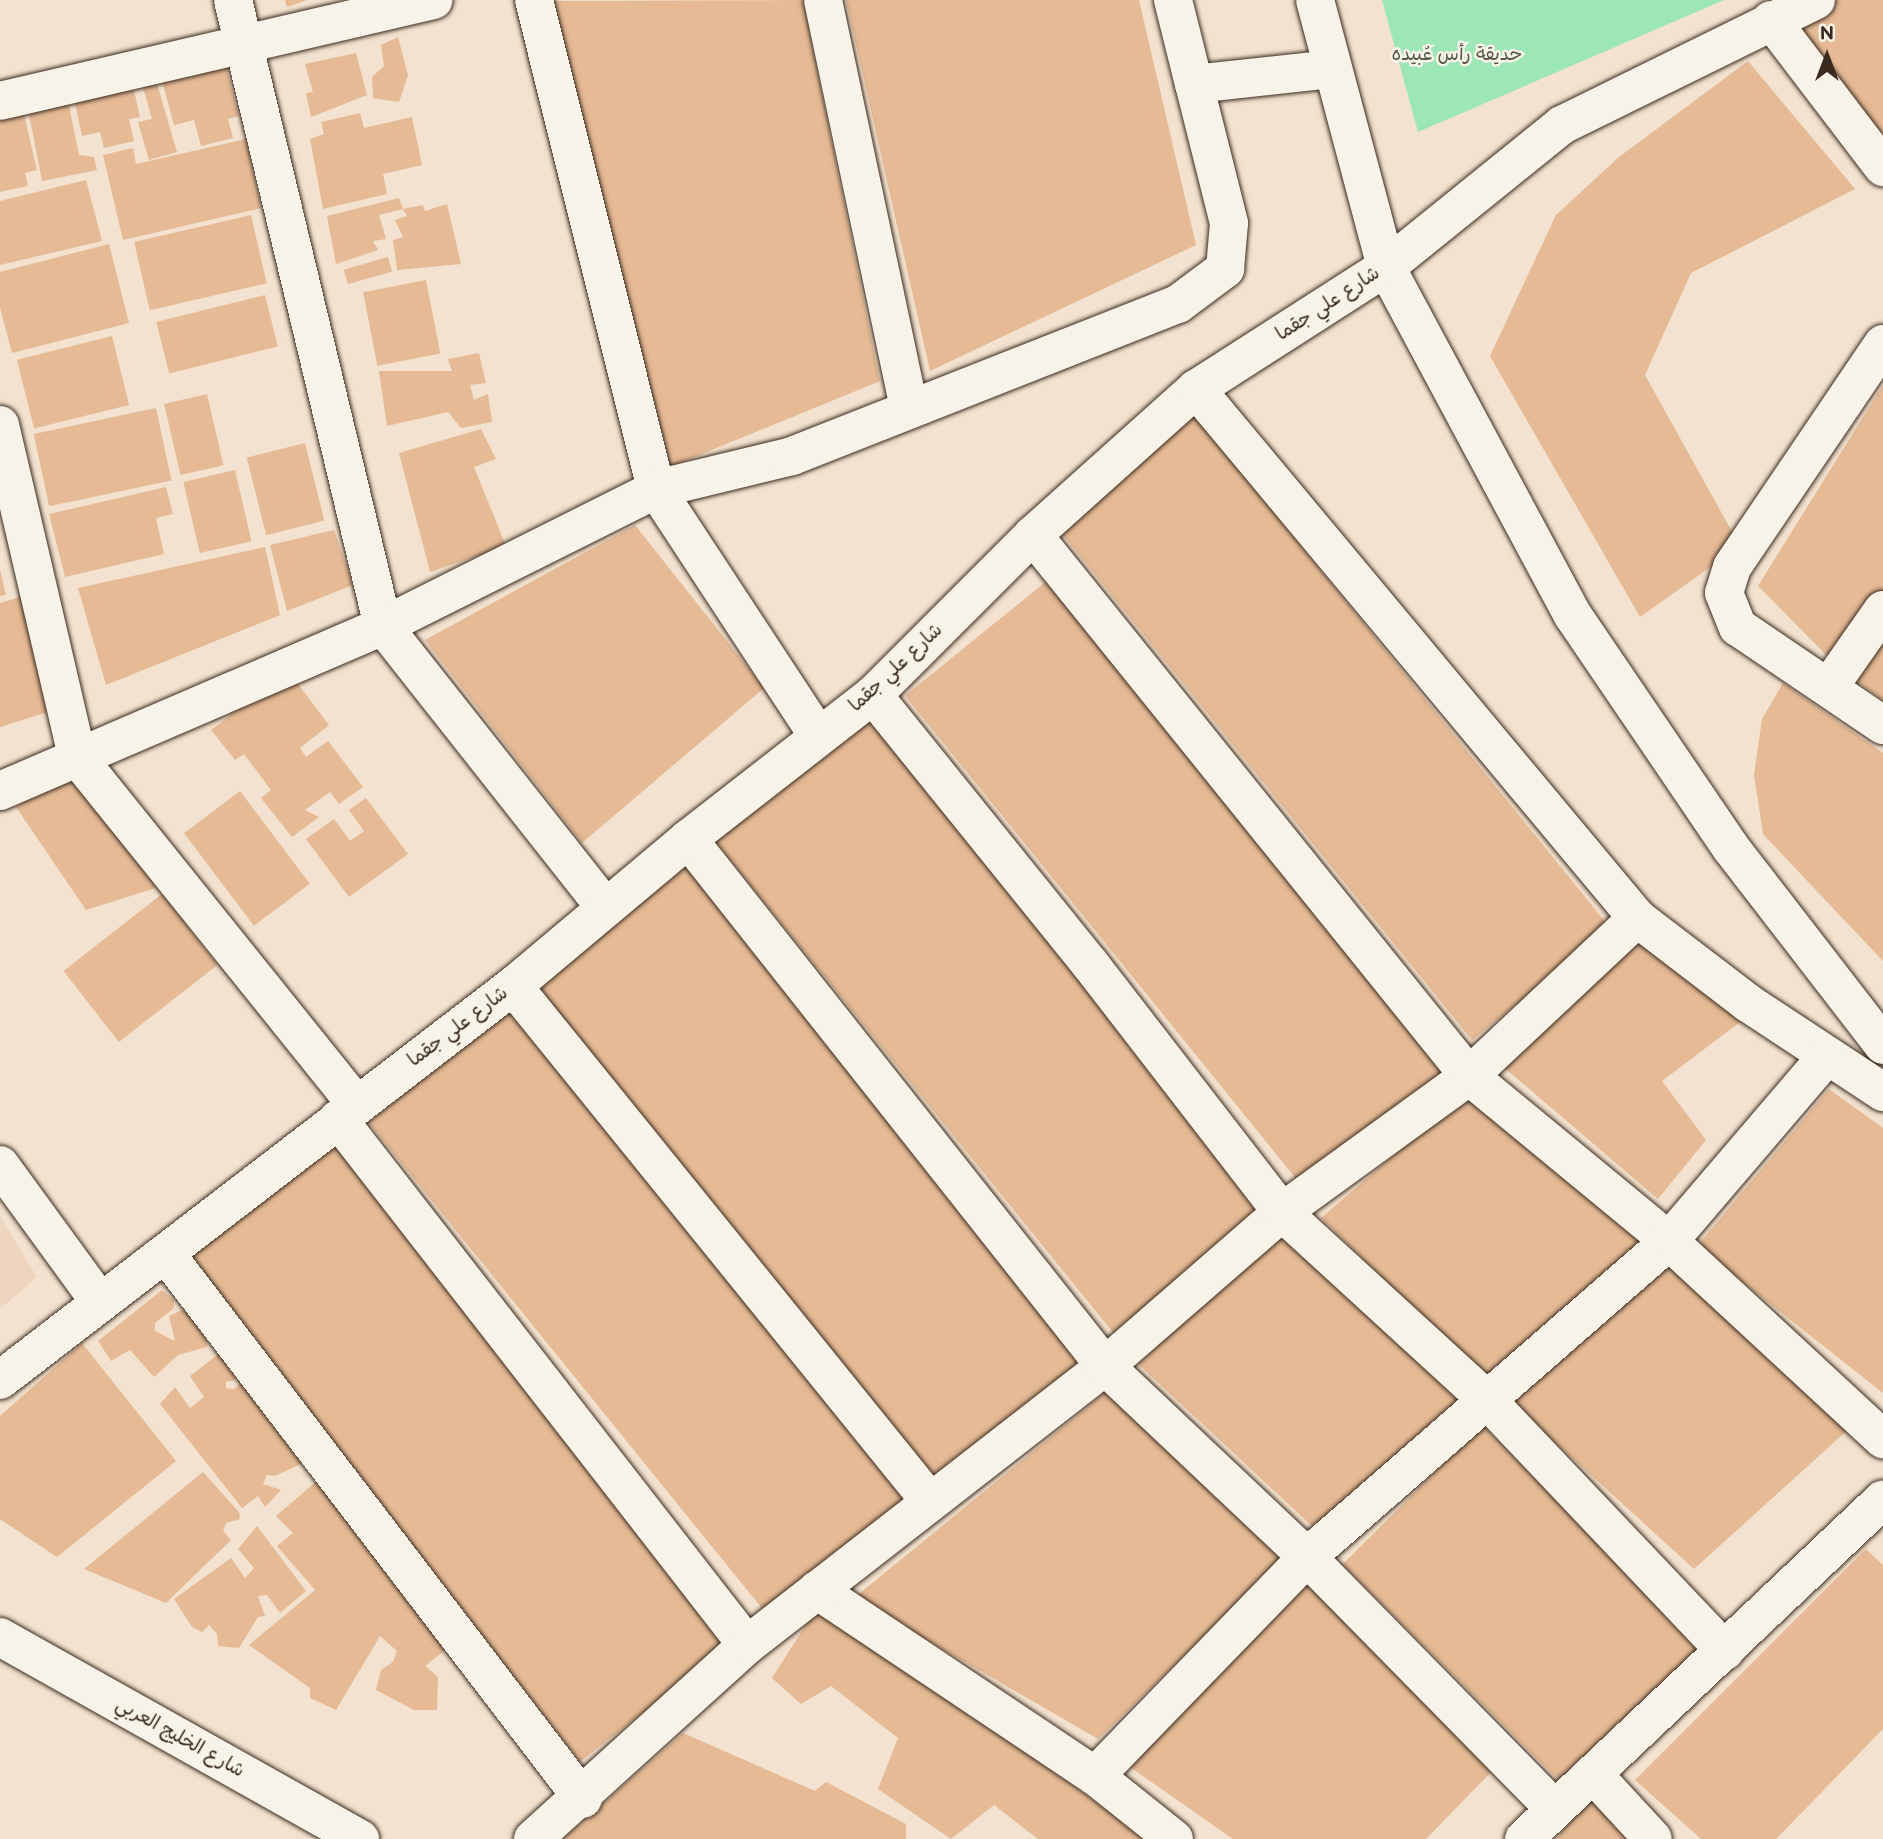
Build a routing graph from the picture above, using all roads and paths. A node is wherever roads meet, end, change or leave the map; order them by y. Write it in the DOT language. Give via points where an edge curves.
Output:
graph roads {
  1 [pos="233,0"];
  2 [pos="433,0"];
  3 [pos="534,0"];
  4 [pos="822,0"];
  5 [pos="1172,0"];
  6 [pos="1315,0"];
  7 [pos="1816,0"];
  8 [pos="1770,20"];
  9 [pos="243,43"];
  10 [pos="1331,69"];
  11 [pos="1194,84"];
  12 [pos="0,101"];
  13 [pos="1883,167"];
  14 [pos="1386,267"];
  15 [pos="1883,344"];
  16 [pos="1196,389"];
  17 [pos="909,409"];
  18 [pos="0,425"];
  19 [pos="656,489"];
  20 [pos="1033,535"];
  21 [pos="1883,610"];
  22 [pos="383,625"];
  23 [pos="1829,687"];
  24 [pos="873,695"];
  25 [pos="1883,725"];
  26 [pos="817,734"];
  27 [pos="77,758"];
  28 [pos="0,791"];
  29 [pos="688,839"];
  30 [pos="605,907"];
  31 [pos="1637,918"];
  32 [pos="513,986"];
  33 [pos="1883,1045"];
  34 [pos="1827,1056"];
  35 [pos="1469,1076"];
  36 [pos="1883,1092"];
  37 [pos="347,1112"];
  38 [pos="0,1166"];
  39 [pos="1282,1212"];
  40 [pos="1669,1241"];
  41 [pos="166,1254"];
  42 [pos="100,1303"];
  43 [pos="1105,1366"];
  44 [pos="0,1380"];
  45 [pos="1489,1402"];
  46 [pos="1883,1439"];
  47 [pos="929,1500"];
  48 [pos="1880,1507"];
  49 [pos="1307,1558"];
  50 [pos="817,1590"];
  51 [pos="0,1637"];
  52 [pos="747,1646"];
  53 [pos="1725,1651"];
  54 [pos="1594,1774"];
  55 [pos="1095,1776"];
  56 [pos="583,1799"];
  57 [pos="1555,1810"];
  58 [pos="360,1839"];
  59 [pos="533,1839"];
  60 [pos="1174,1839"];
  61 [pos="1524,1839"];
  62 [pos="1653,1839"];
  1 -- 9 [label="street"];
  2 -- 9 [label="street"];
  3 -- 19 [label="street"];
  4 -- 17 [label="street"];
  5 -- 11 [label="street"];
  6 -- 10 [label="street"];
  7 -- 8 [label="street, شارع علي جقما"];
  8 -- 13 [label="street"];
  8 -- 14 [label="street, شارع علي جقما" via="1562,125"];
  9 -- 12 [label="street"];
  9 -- 22 [label="street"];
  10 -- 11 [label="street"];
  10 -- 14 [label="street"];
  11 -- 17 [label="street" via="1228,223 1225,269 1178,304"];
  14 -- 16 [label="street, شارع علي جقما"];
  14 -- 33 [label="street" via="1572,614 1731,848"];
  15 -- 23 [label="street" via="1732,567 1724,593 1738,627"];
  16 -- 20 [label="street, شارع علي جقما"];
  16 -- 31 [label="street"];
  17 -- 19 [label="street" via="792,456"];
  18 -- 27 [label="street"];
  19 -- 22 [label="street"];
  19 -- 26 [label="street"];
  20 -- 24 [label="street, شارع علي جقما"];
  20 -- 35 [label="street"];
  21 -- 23 [label="street"];
  22 -- 27 [label="street"];
  22 -- 30 [label="street"];
  23 -- 25 [label="street"];
  24 -- 26 [label="street, شارع علي جقما"];
  24 -- 39 [label="street"];
  26 -- 29 [label="street, شارع علي جقما"];
  27 -- 28 [label="street"];
  27 -- 37 [label="street"];
  29 -- 30 [label="street, شارع علي جقما"];
  29 -- 43 [label="street"];
  30 -- 32 [label="street, شارع علي جقما"];
  31 -- 34 [label="street" via="1748,1003"];
  31 -- 35 [label="street"];
  32 -- 37 [label="street, شارع علي جقما"];
  32 -- 47 [label="street"];
  34 -- 36 [label="street"];
  34 -- 40 [label="street"];
  35 -- 39 [label="street"];
  35 -- 40 [label="street"];
  37 -- 41 [label="street, شارع علي جقما"];
  37 -- 52 [label="street"];
  38 -- 42 [label="street"];
  39 -- 43 [label="street"];
  39 -- 45 [label="street"];
  40 -- 45 [label="street"];
  40 -- 46 [label="street"];
  41 -- 42 [label="street, شارع علي جقما"];
  41 -- 56 [label="street"];
  42 -- 44 [label="street, شارع علي جقما"];
  43 -- 47 [label="street"];
  43 -- 49 [label="street"];
  45 -- 49 [label="street"];
  45 -- 53 [label="street"];
  47 -- 50 [label="street"];
  48 -- 53 [label="street"];
  49 -- 55 [label="street"];
  49 -- 57 [label="street"];
  50 -- 52 [label="street"];
  50 -- 55 [label="street"];
  51 -- 58 [label="street, شارع الخليج العربي"];
  52 -- 56 [label="street"];
  53 -- 54 [label="street"];
  54 -- 57 [label="street"];
  54 -- 62 [label="street"];
  55 -- 60 [label="street"];
  56 -- 59 [label="street"];
  57 -- 61 [label="street"];
}
